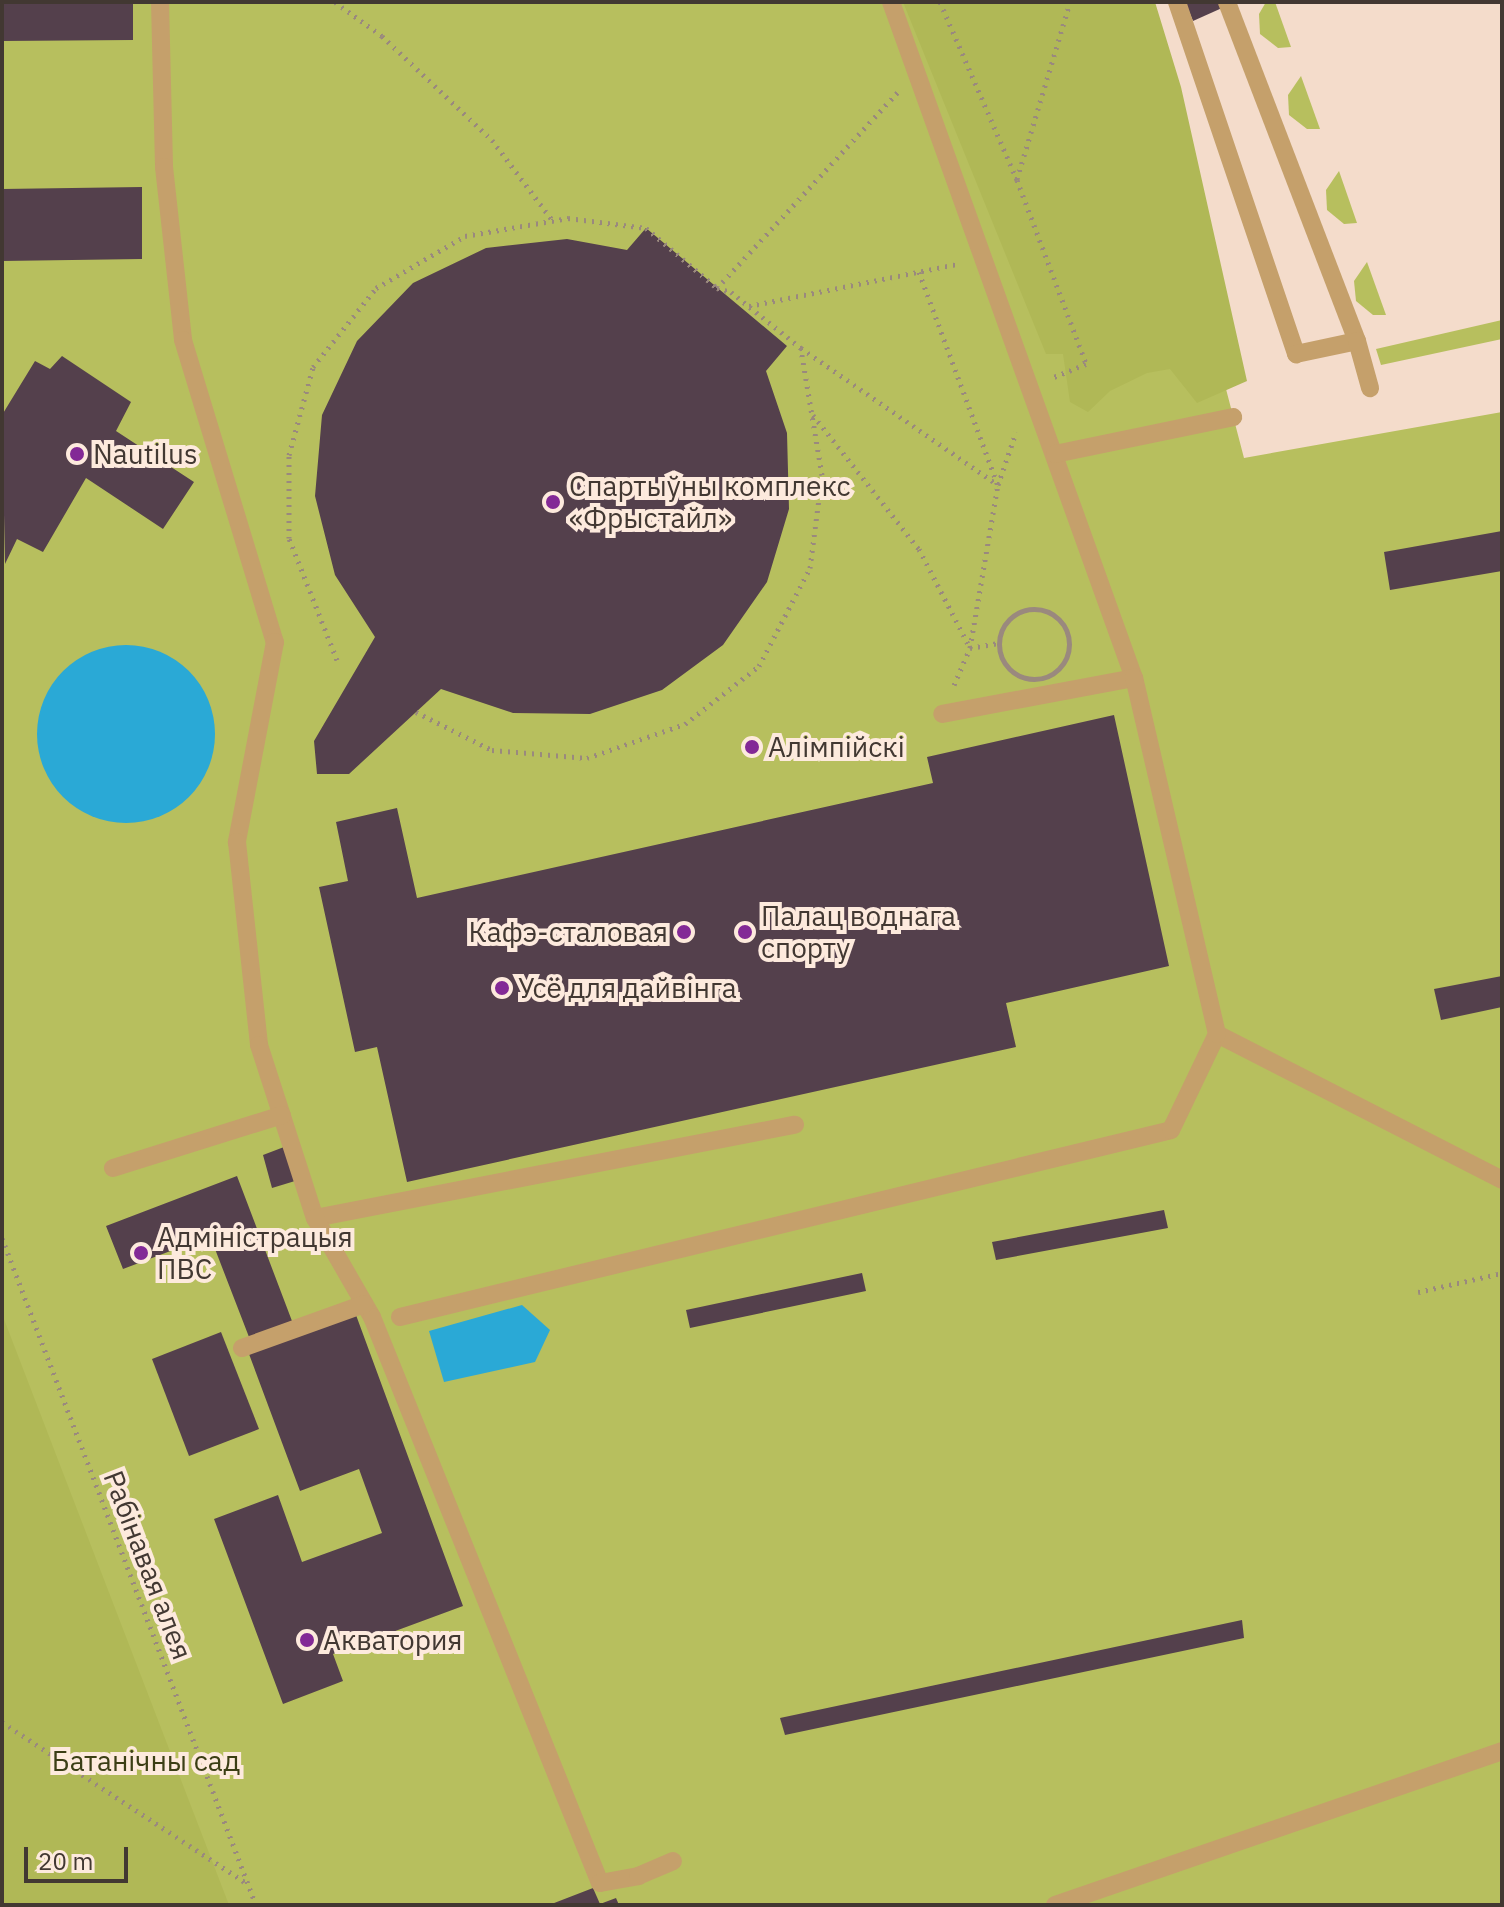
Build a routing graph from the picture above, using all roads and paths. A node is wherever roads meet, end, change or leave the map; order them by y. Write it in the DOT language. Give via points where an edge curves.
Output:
graph roads {
  1 [pos="160,2"];
  2 [pos="335,2"];
  3 [pos="891,2"];
  4 [pos="940,2"];
  5 [pos="1070,2"];
  6 [pos="1177,2"];
  7 [pos="1227,2"];
  8 [pos="898,91"];
  9 [pos="1017,180"];
  10 [pos="553,221"];
  11 [pos="963,263"];
  12 [pos="919,272"];
  13 [pos="717,288"];
  14 [pos="749,306"];
  15 [pos="1357,341"];
  16 [pos="801,348"];
  17 [pos="1032,386"];
  18 [pos="1370,388"];
  19 [pos="812,414"];
  20 [pos="1233,417"];
  21 [pos="1055,454"];
  22 [pos="998,485"];
  23 [pos="999,643"];
  24 [pos="970,648"];
  25 [pos="337,660"];
  26 [pos="1134,678"];
  27 [pos="416,712"];
  28 [pos="942,714"];
  29 [pos="1217,1034"];
  30 [pos="282,1115"];
  31 [pos="795,1125"];
  32 [pos="113,1168"];
  33 [pos="1502,1180"];
  34 [pos="315,1218"];
  35 [pos="2,1238"];
  36 [pos="1502,1273"];
  37 [pos="1418,1292"];
  38 [pos="364,1304"];
  39 [pos="400,1317"];
  40 [pos="242,1348"];
  41 [pos="2,1722"];
  42 [pos="1502,1751"];
  43 [pos="673,1861"];
  44 [pos="248,1884"];
  45 [pos="256,1905"];
  46 [pos="1055,1905"];
  1 -- 30 [label="lane" via="164,167 183,340 275,642 237,842 259,1045"];
  2 -- 10 [label="path" via="382,36 492,140"];
  3 -- 17 [label="lane"];
  4 -- 9 [label="path"];
  5 -- 9 [label="path"];
  6 -- 15 [label="lane" via="1296,354"];
  7 -- 15 [label="lane"];
  8 -- 13 [label="path"];
  9 -- 17 [label="path" via="1086,364"];
  10 -- 13 [label="path" via="568,218 646,228"];
  10 -- 25 [label="path" via="465,236 376,288 313,367 289,455 289,538"];
  11 -- 12 [label="path"];
  12 -- 14 [label="path"];
  12 -- 22 [label="path"];
  13 -- 14 [label="path"];
  14 -- 16 [label="path"];
  15 -- 18 [label="lane"];
  16 -- 19 [label="path"];
  16 -- 22 [label="path"];
  17 -- 21 [label="lane"];
  17 -- 22 [label="path"];
  19 -- 24 [label="path" via="919,549"];
  19 -- 27 [label="path" via="822,475 810,568 759,666 685,724 587,758 492,750"];
  20 -- 21 [label="lane"];
  21 -- 26 [label="lane"];
  22 -- 24 [label="path"];
  23 -- 23 [label="path" via="1003,662 1017,676 1036,680 1054,674 1067,658 1069,638 1060,620 1032,610 1005,624"];
  23 -- 24 [label="path"];
  24 -- 28 [label="path"];
  26 -- 28 [label="lane"];
  26 -- 29 [label="lane"];
  29 -- 33 [label="lane"];
  29 -- 39 [label="lane" via="1171,1130"];
  30 -- 32 [label="lane"];
  30 -- 34 [label="lane"];
  31 -- 34 [label="lane"];
  34 -- 38 [label="lane"];
  35 -- 44 [label="path, Рабінавая алея"];
  36 -- 37 [label="path"];
  38 -- 40 [label="lane"];
  38 -- 43 [label="lane" via="600,1883 638,1876"];
  41 -- 44 [label="path"];
  42 -- 46 [label="lane"];
  44 -- 45 [label="path, Рабінавая алея"];
}
